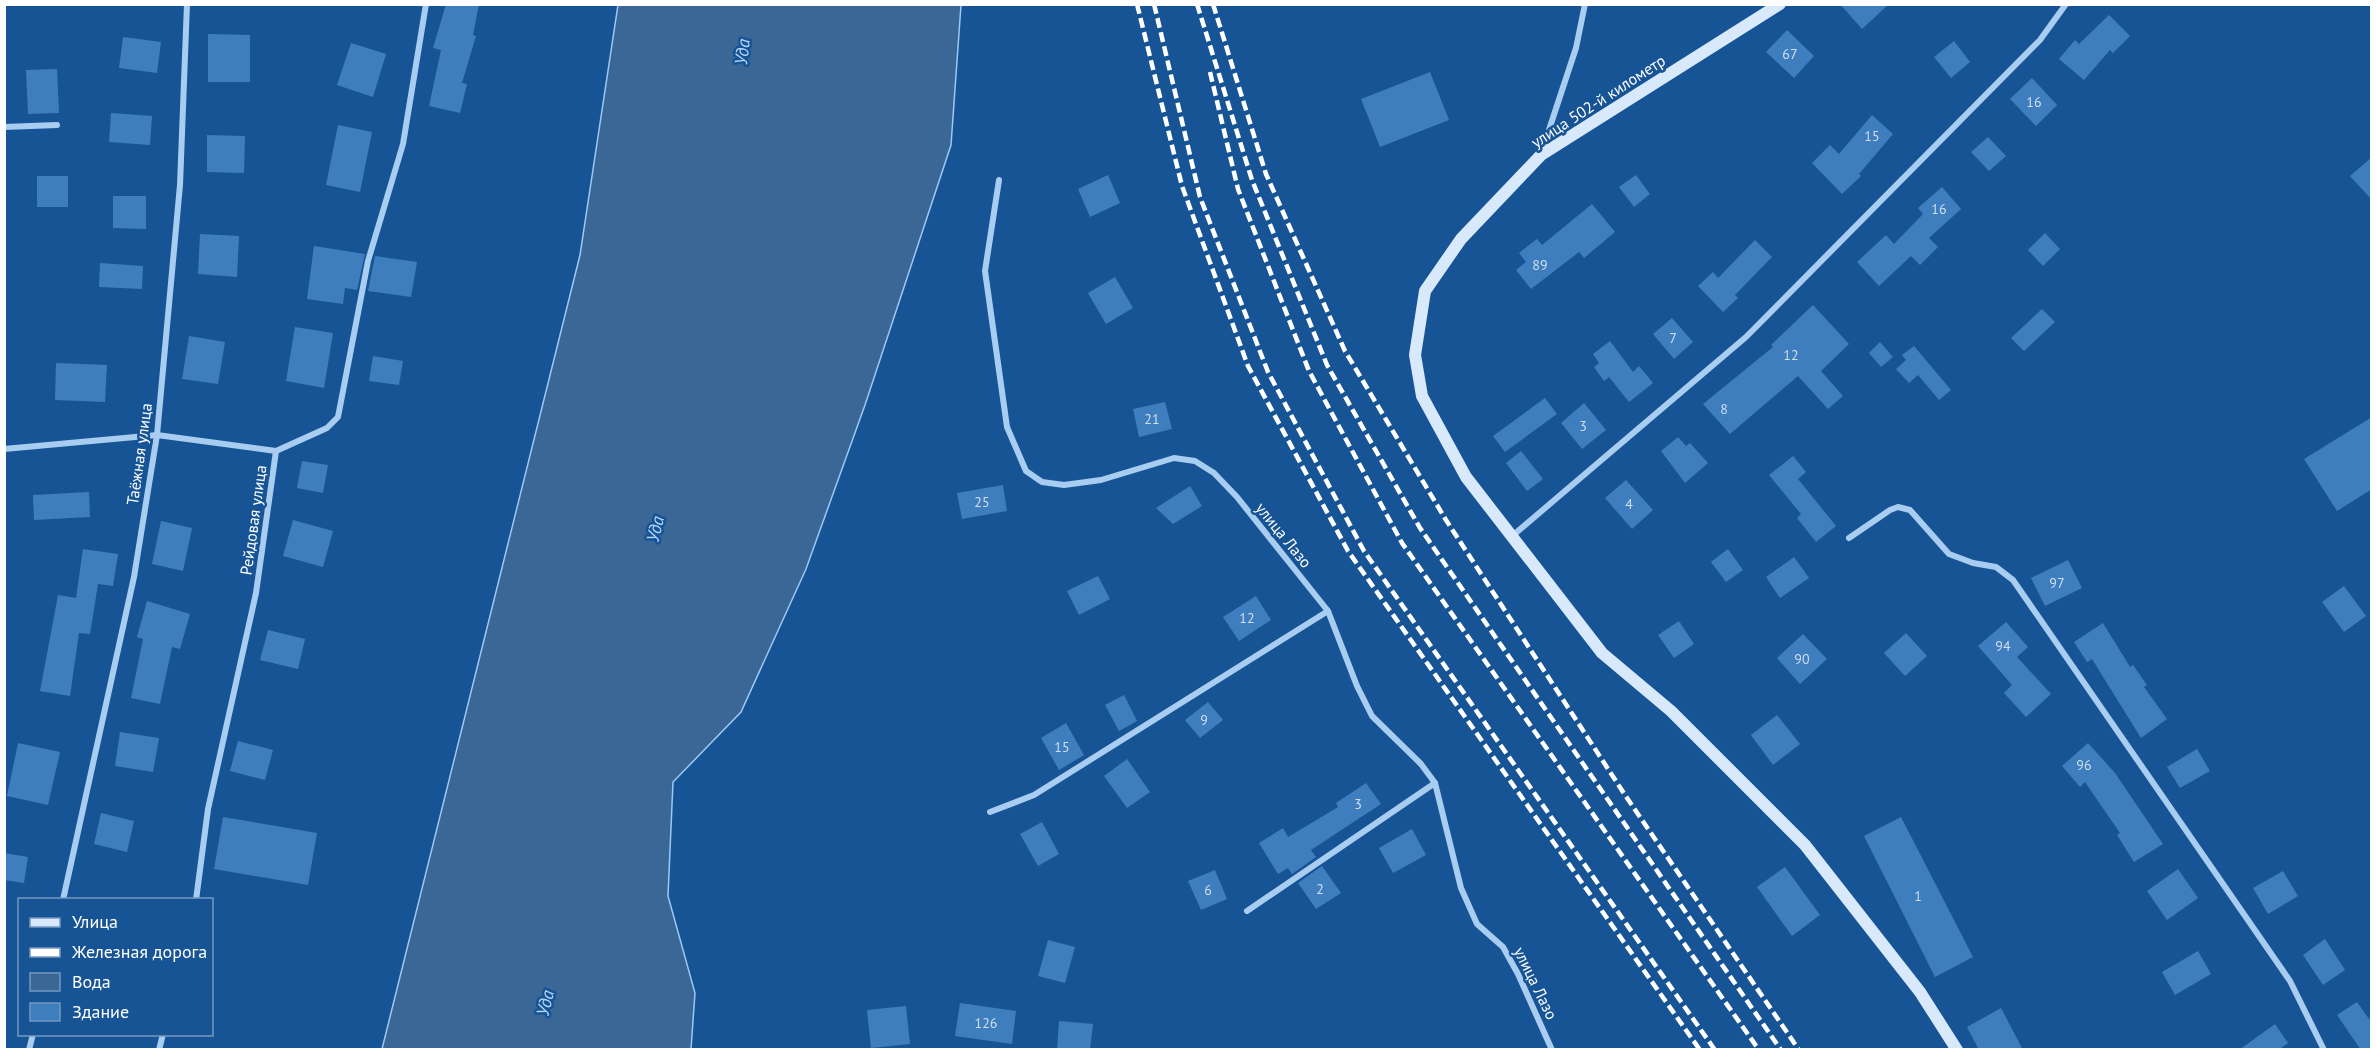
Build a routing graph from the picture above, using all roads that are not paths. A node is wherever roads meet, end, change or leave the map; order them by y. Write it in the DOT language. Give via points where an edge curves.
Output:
graph roads {
  1 [pos="187,4"];
  2 [pos="426,4"];
  3 [pos="1585,4"];
  4 [pos="1780,4"];
  5 [pos="2066,4"];
  6 [pos="57,125"];
  7 [pos="4,127"];
  8 [pos="1541,155"];
  9 [pos="999,180"];
  10 [pos="157,435"];
  11 [pos="4,449"];
  12 [pos="276,451"];
  13 [pos="1511,537"];
  14 [pos="1849,538"];
  15 [pos="1328,611"];
  16 [pos="1435,783"];
  17 [pos="990,812"];
  18 [pos="63,898"];
  19 [pos="196,898"];
  20 [pos="1247,911"];
  21 [pos="1552,1050"];
  22 [pos="1957,1050"];
  23 [pos="2324,1050"];
  1 -- 10 [label="street, Таёжная улица" via="180,185"];
  2 -- 12 [label="street, Рейдовая улица" via="403,144 368,261 338,417 327,428"];
  3 -- 8 [label="street" via="1576,48"];
  4 -- 8 [label="street, улица 502-й километр"];
  5 -- 13 [label="street" via="2040,40 1746,337"];
  6 -- 7 [label="street"];
  8 -- 13 [label="street, улица 502-й километр" via="1461,239 1425,291 1415,355 1422,396 1466,477"];
  9 -- 15 [label="street, улица Лазо" via="985,271 1007,427 1026,471 1042,482 1064,485 1101,480 1174,458 1195,461 1214,473 1237,497"];
  10 -- 11 [label="street"];
  10 -- 12 [label="street"];
  10 -- 18 [label="street, Таёжная улица" via="134,577"];
  12 -- 19 [label="street, Рейдовая улица" via="256,593 207,809"];
  13 -- 22 [label="street, улица 502-й километр" via="1602,653 1671,711 1805,845 1920,992"];
  14 -- 23 [label="street" via="1890,510 1910,510 1949,554 1996,567 2013,580 2290,981"];
  15 -- 16 [label="street, улица Лазо" via="1372,716"];
  15 -- 17 [label="street" via="1035,795"];
  16 -- 20 [label="street"];
  16 -- 21 [label="street, улица Лазо" via="1461,888 1477,924 1503,948 1518,974"];
}
